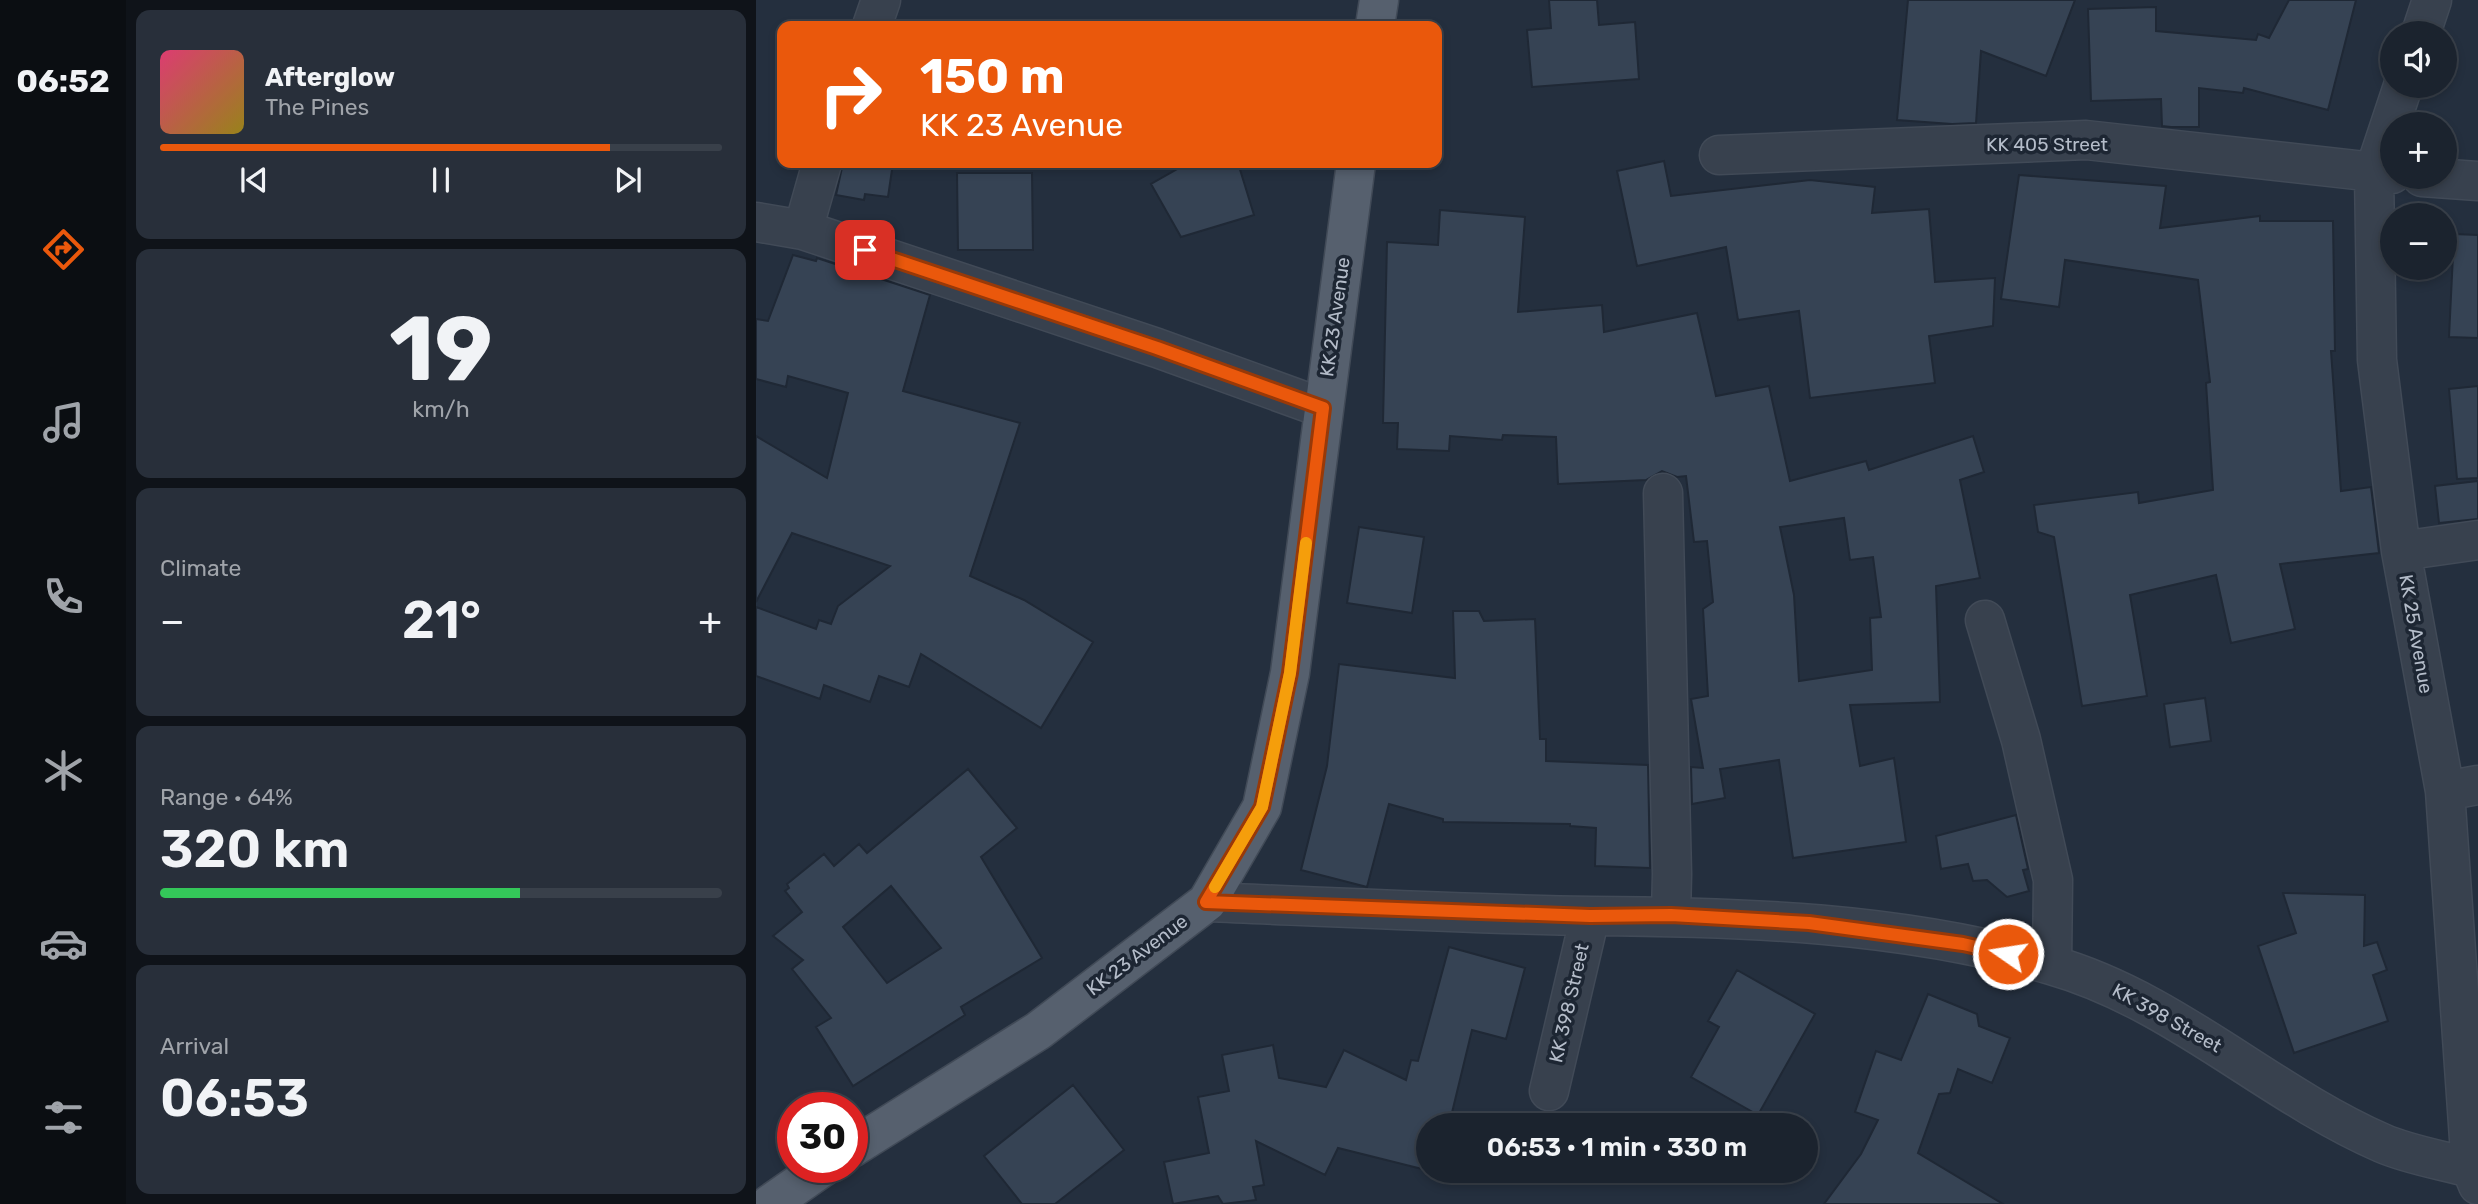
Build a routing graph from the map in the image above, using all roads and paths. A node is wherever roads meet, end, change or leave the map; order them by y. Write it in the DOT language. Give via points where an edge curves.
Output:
graph roads {
  1 [pos="881,0"];
  2 [pos="1379,0"];
  3 [pos="2432,0"];
  4 [pos="874,21"];
  5 [pos="1376,21"];
  6 [pos="2425,21"];
  7 [pos="1719,155"];
  8 [pos="821,168"];
  9 [pos="1355,168"];
  10 [pos="2380,174"];
  11 [pos="2457,179"];
  12 [pos="2478,181"];
  13 [pos="2383,189"];
  14 [pos="756,222"];
  15 [pos="803,230"];
  16 [pos="1323,408"];
  17 [pos="1663,493"];
  18 [pos="2478,540"];
  19 [pos="2401,551"];
  20 [pos="1985,620"];
  21 [pos="2461,788"];
  22 [pos="1206,902"];
  23 [pos="1671,915"];
  24 [pos="1590,916"];
  25 [pos="2052,965"];
  26 [pos="1549,1091"];
  27 [pos="868,1138"];
  28 [pos="2476,1173"];
  29 [pos="800,1183"];
  30 [pos="770,1204"];
  1 -- 4 [label="street"];
  2 -- 5 [label="main road"];
  3 -- 6 [label="street"];
  7 -- 10 [label="street, KK 405 Street" via="2086,140"];
  8 -- 15 [label="street"];
  9 -- 16 [label="main road, KK 23 Avenue"];
  11 -- 12 [label="street"];
  13 -- 19 [label="street, KK 25 Avenue" via="2377,360"];
  14 -- 15 [label="street"];
  15 -- 16 [label="street"];
  16 -- 22 [label="main road, KK 23 Avenue" via="1290,673 1262,807"];
  17 -- 23 [label="street"];
  18 -- 19 [label="street"];
  19 -- 21 [label="street, KK 25 Avenue"];
  20 -- 25 [label="street" via="2021,740 2053,880"];
  21 -- 28 [label="street, KK 25 Avenue"];
  22 -- 24 [label="street, KK 398 Street"];
  22 -- 27 [label="main road, KK 23 Avenue" via="1038,1031"];
  23 -- 24 [label="street, KK 398 Street"];
  23 -- 25 [label="street, KK 398 Street" via="1809,923 1963,944"];
  24 -- 26 [label="street, KK 398 Street"];
  25 -- 28 [label="street, KK 398 Street" via="2123,991 2190,1027 2316,1109 2384,1144"];
  29 -- 30 [label="main road"];
}
